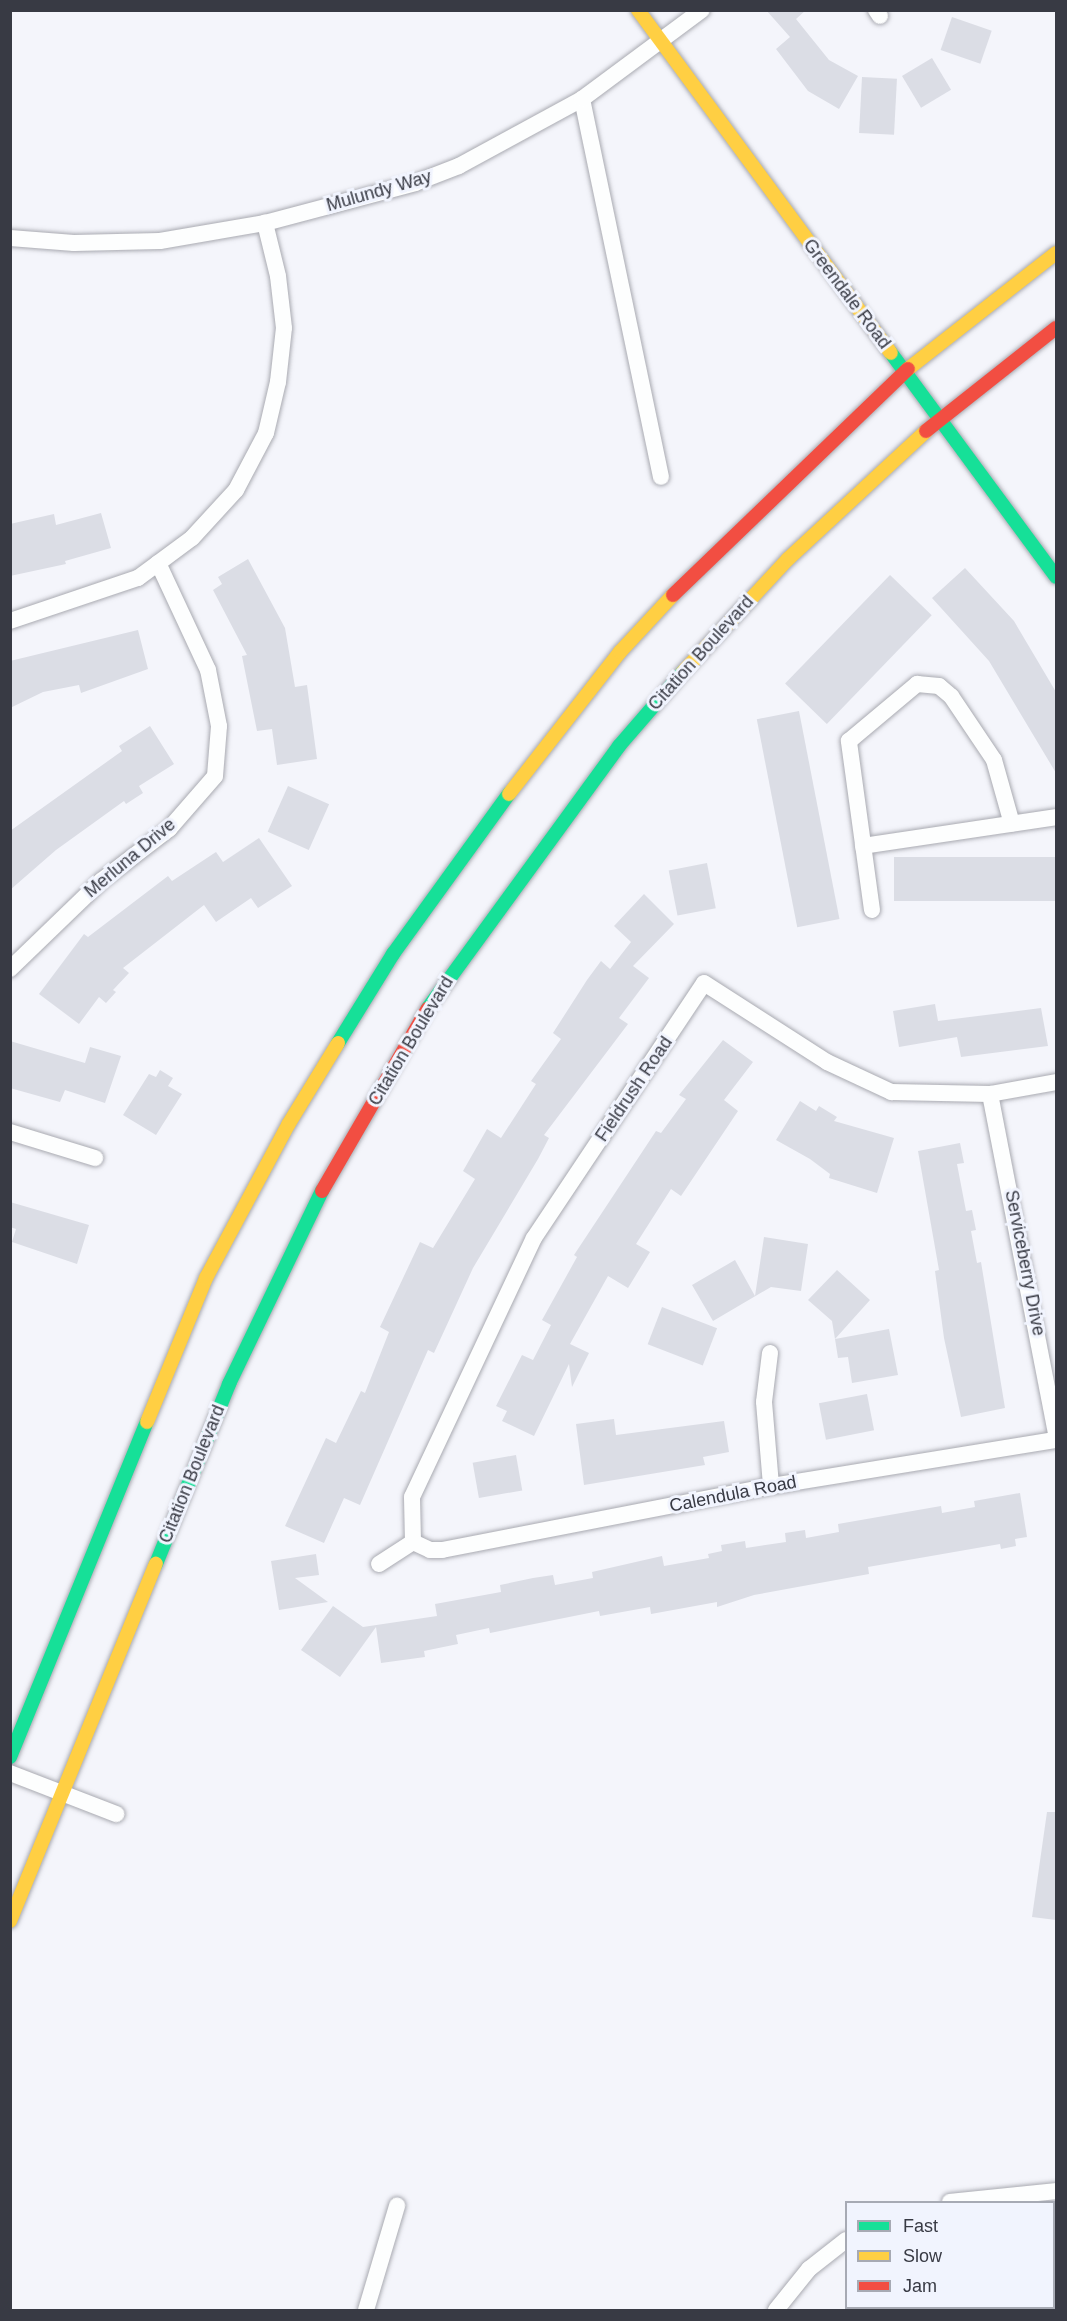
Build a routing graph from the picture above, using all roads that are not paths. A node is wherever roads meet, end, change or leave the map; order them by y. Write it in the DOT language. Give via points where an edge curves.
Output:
graph roads {
  1 [pos="638,10"];
  2 [pos="702,10"];
  3 [pos="661,44"];
  4 [pos="582,99"];
  5 [pos="265,223"];
  6 [pos="10,238"];
  7 [pos="1056,253"];
  8 [pos="1056,328"];
  9 [pos="905,372"];
  10 [pos="940,418"];
  11 [pos="661,477"];
  12 [pos="158,563"];
  13 [pos="1056,577"];
  14 [pos="10,621"];
  15 [pos="1056,817"];
  16 [pos="1012,824"];
  17 [pos="863,846"];
  18 [pos="872,910"];
  19 [pos="10,969"];
  20 [pos="1056,1082"];
  21 [pos="990,1094"];
  22 [pos="10,1132"];
  23 [pos="95,1158"];
  24 [pos="770,1353"];
  25 [pos="1056,1432"];
  26 [pos="1056,1440"];
  27 [pos="771,1486"];
  28 [pos="413,1542"];
  29 [pos="379,1563"];
  30 [pos="10,1757"];
  31 [pos="10,1773"];
  32 [pos="62,1792"];
  33 [pos="116,1814"];
  34 [pos="10,1922"];
  35 [pos="1056,2191"];
  36 [pos="960,2201"];
  37 [pos="397,2206"];
  38 [pos="845,2241"];
  39 [pos="366,2310"];
  40 [pos="776,2310"];
  1 -- 3 [label="main road, Greendale Road"];
  2 -- 3 [label="street, Mulundy Way"];
  3 -- 4 [label="street, Mulundy Way"];
  3 -- 9 [label="main road, Greendale Road"];
  4 -- 5 [label="street, Mulundy Way" via="459,166 415,183"];
  4 -- 11 [label="street"];
  5 -- 6 [label="street, Mulundy Way" via="160,241 74,243"];
  5 -- 12 [label="street" via="278,276 284,328 278,382 266,433 236,490 192,538"];
  7 -- 9 [label="main road"];
  8 -- 10 [label="main road, Citation Boulevard"];
  9 -- 10 [label="main road, Greendale Road"];
  9 -- 30 [label="main road" via="713,553 620,652 540,750 393,954 288,1125 206,1278"];
  10 -- 13 [label="main road, Greendale Road"];
  10 -- 32 [label="main road, Citation Boulevard" via="788,559 712,639 619,746 432,1001 308,1215 229,1384"];
  12 -- 14 [label="street" via="138,578"];
  12 -- 19 [label="street, Merluna Drive" via="208,670 219,726 214,776 169,829 101,881"];
  15 -- 16 [label="street"];
  16 -- 17 [label="street"];
  16 -- 17 [label="street" via="994,760 951,696 939,686 917,684 849,741"];
  17 -- 18 [label="street"];
  20 -- 21 [label="street, Fieldrush Road"];
  21 -- 25 [label="street, Serviceberry Drive"];
  21 -- 28 [label="street, Fieldrush Road" via="891,1092 827,1062 704,983 534,1238 412,1497"];
  22 -- 23 [label="street"];
  24 -- 27 [label="street" via="764,1402"];
  26 -- 27 [label="street, Calendula Road"];
  27 -- 28 [label="street, Calendula Road" via="442,1550 430,1550"];
  28 -- 29 [label="street"];
  31 -- 32 [label="street"];
  32 -- 33 [label="street"];
  32 -- 34 [label="main road, Citation Boulevard"];
  35 -- 36 [label="street"];
  37 -- 39 [label="street"];
  38 -- 40 [label="street" via="809,2269"];
}
